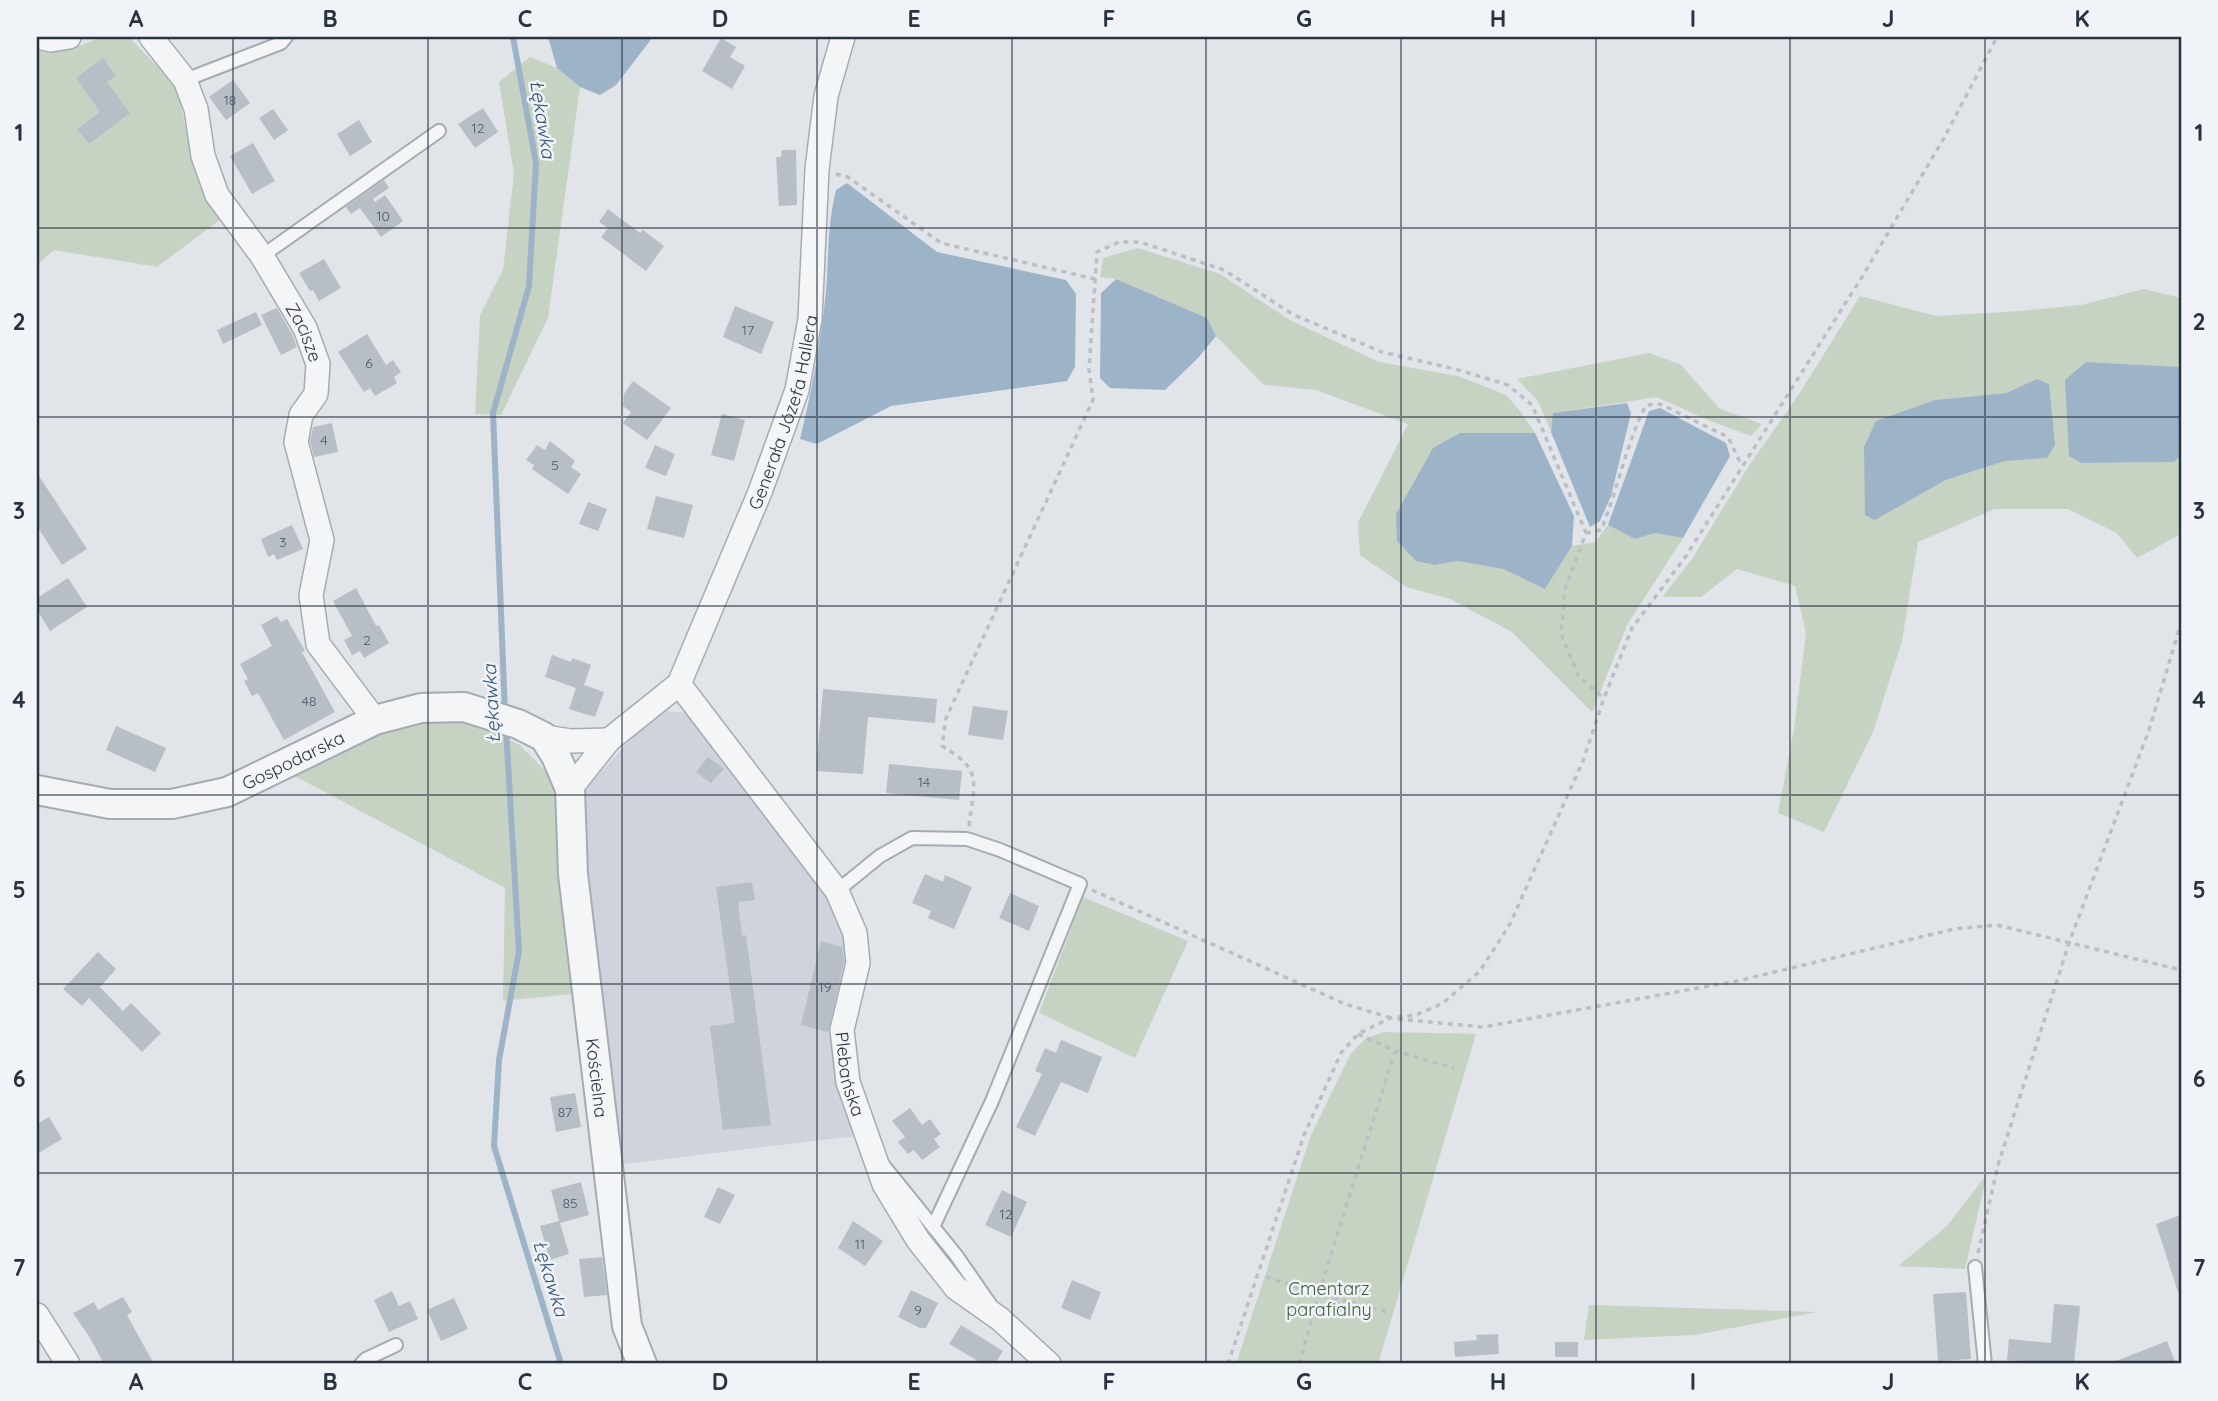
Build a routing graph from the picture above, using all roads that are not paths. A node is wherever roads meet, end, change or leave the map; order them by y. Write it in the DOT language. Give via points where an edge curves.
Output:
graph roads {
  1 [pos="39,37"];
  2 [pos="69,37"];
  3 [pos="151,37"];
  4 [pos="286,37"];
  5 [pos="843,37"];
  6 [pos="185,80"];
  7 [pos="439,131"];
  8 [pos="262,256"];
  9 [pos="680,684"];
  10 [pos="375,720"];
  11 [pos="544,737"];
  12 [pos="609,740"];
  13 [pos="570,789"];
  14 [pos="37,790"];
  15 [pos="837,891"];
  16 [pos="872,1150"];
  17 [pos="933,1227"];
  18 [pos="1975,1267"];
  19 [pos="1000,1319"];
  20 [pos="40,1328"];
  21 [pos="396,1345"];
  22 [pos="68,1364"];
  23 [pos="361,1364"];
  24 [pos="642,1364"];
  25 [pos="1049,1364"];
  26 [pos="1985,1364"];
  1 -- 2 [label="street"];
  3 -- 6 [label="street, Zacisze"];
  4 -- 6 [label="lane" via="281,43"];
  5 -- 9 [label="street, Generała Józefa Hallera" via="826,96 817,169 810,319 797,390"];
  6 -- 8 [label="street, Zacisze" via="217,195"];
  7 -- 8 [label="lane"];
  8 -- 10 [label="street, Zacisze" via="305,328 318,363 316,394 301,415 296,442 322,540 311,595 318,644"];
  9 -- 12 [label="street, Generała Józefa Hallera"];
  9 -- 15 [label="street, Plebańska"];
  10 -- 11 [label="street, Gospodarska" via="421,708 464,706"];
  10 -- 14 [label="street, Gospodarska" via="227,792 172,804 110,804"];
  11 -- 12 [label="street"];
  11 -- 13 [label="street"];
  12 -- 13 [label="street, Generała Józefa Hallera"];
  13 -- 24 [label="street, Kościelna" via="573,874 627,1326"];
  15 -- 16 [label="street, Plebańska" via="855,933 858,963 842,1030 848,1082"];
  15 -- 17 [label="lane" via="880,856 912,838 967,839 1080,884 992,1101"];
  16 -- 17 [label="lane"];
  16 -- 19 [label="street, Plebańska" via="884,1184 918,1240 956,1289"];
  17 -- 19 [label="lane"];
  18 -- 26 [label="lane"];
  19 -- 25 [label="street, Plebańska"];
  20 -- 22 [label="street"];
  21 -- 23 [label="lane"];
}
